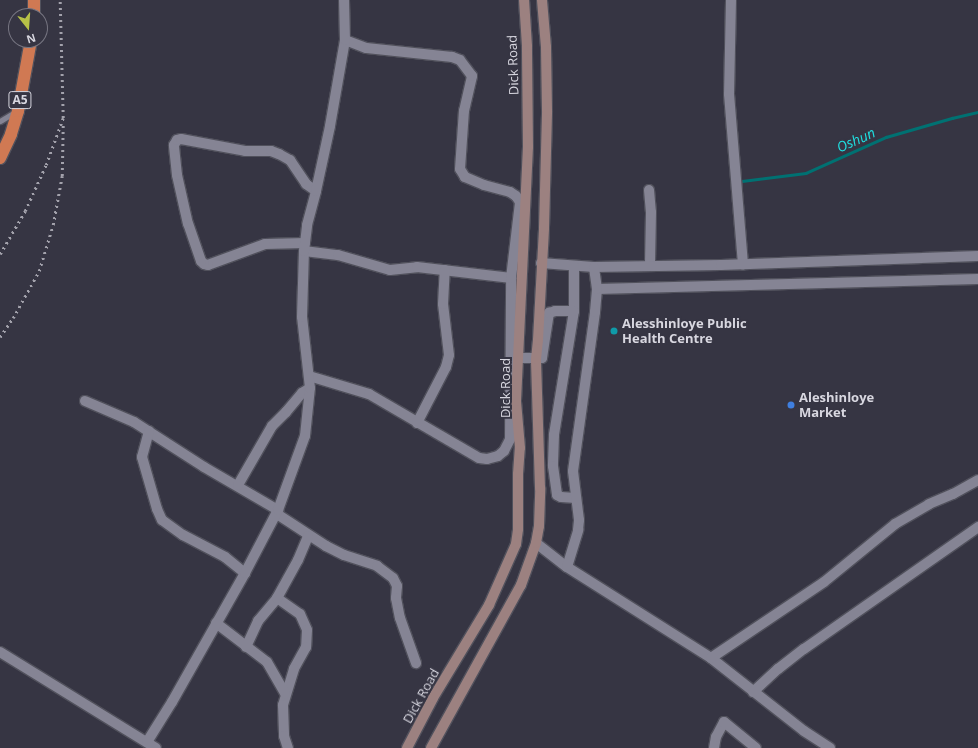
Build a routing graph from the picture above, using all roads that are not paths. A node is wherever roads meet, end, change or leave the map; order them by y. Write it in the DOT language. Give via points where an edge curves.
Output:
graph roads {
  1 [pos="344,0"];
  2 [pos="524,0"];
  3 [pos="542,0"];
  4 [pos="731,0"];
  5 [pos="345,40"];
  6 [pos="30,48"];
  7 [pos="18,111"];
  8 [pos="0,121"];
  9 [pos="0,158"];
  10 [pos="649,190"];
  11 [pos="316,191"];
  12 [pos="304,247"];
  13 [pos="978,256"];
  14 [pos="541,262"];
  15 [pos="743,264"];
  16 [pos="574,266"];
  17 [pos="650,266"];
  18 [pos="594,267"];
  19 [pos="445,270"];
  20 [pos="511,278"];
  21 [pos="978,279"];
  22 [pos="597,288"];
  23 [pos="574,312"];
  24 [pos="517,358"];
  25 [pos="536,359"];
  26 [pos="309,376"];
  27 [pos="310,388"];
  28 [pos="85,401"];
  29 [pos="417,423"];
  30 [pos="149,431"];
  31 [pos="978,480"];
  32 [pos="238,485"];
  33 [pos="576,498"];
  34 [pos="278,512"];
  35 [pos="978,527"];
  36 [pos="308,536"];
  37 [pos="536,543"];
  38 [pos="567,567"];
  39 [pos="245,573"];
  40 [pos="277,598"];
  41 [pos="216,623"];
  42 [pos="246,646"];
  43 [pos="0,652"];
  44 [pos="711,658"];
  45 [pos="416,663"];
  46 [pos="753,692"];
  47 [pos="285,693"];
  48 [pos="147,742"];
  49 [pos="156,748"];
  50 [pos="288,748"];
  51 [pos="407,748"];
  52 [pos="431,748"];
  53 [pos="714,748"];
  54 [pos="756,748"];
  55 [pos="830,748"];
  1 -- 5 [label="street"];
  2 -- 24 [label="main road, Dick Road" via="528,147"];
  3 -- 14 [label="main road" via="547,111"];
  4 -- 15 [label="street" via="729,94"];
  5 -- 11 [label="street"];
  5 -- 20 [label="street" via="366,48 452,57 460,60 472,76 464,111 460,169 465,177 510,192 520,202"];
  6 -- 7 [label="highway, A5"];
  7 -- 8 [label="lane"];
  7 -- 9 [label="highway, A5"];
  10 -- 17 [label="street"];
  11 -- 12 [label="street"];
  11 -- 12 [label="street" via="306,184 290,160 272,151 245,151 181,139 174,145 177,175 188,224 204,264 208,265 265,244"];
  12 -- 19 [label="street" via="390,270 417,267"];
  12 -- 26 [label="street" via="302,317"];
  13 -- 15 [label="street"];
  14 -- 16 [label="street"];
  14 -- 25 [label="main road"];
  15 -- 17 [label="street"];
  16 -- 18 [label="street"];
  16 -- 23 [label="street"];
  17 -- 18 [label="street"];
  18 -- 22 [label="street"];
  19 -- 20 [label="street"];
  19 -- 29 [label="street" via="442,304 449,355 446,367"];
  20 -- 29 [label="street" via="512,425 510,439 504,451 487,459 479,458"];
  21 -- 22 [label="street"];
  22 -- 33 [label="street" via="573,471"];
  23 -- 25 [label="street" via="549,313 542,358"];
  23 -- 33 [label="street" via="554,435 553,466 557,495"];
  24 -- 25 [label="street"];
  24 -- 51 [label="main road, Dick Road" via="516,401 520,448 516,544 489,605 433,698"];
  25 -- 37 [label="main road" via="540,488"];
  26 -- 27 [label="street"];
  26 -- 29 [label="street" via="369,394"];
  27 -- 32 [label="street" via="302,393 272,426"];
  27 -- 34 [label="street" via="305,436"];
  28 -- 30 [label="street"];
  30 -- 32 [label="street"];
  30 -- 39 [label="street" via="142,456 162,520 183,535 225,557"];
  31 -- 44 [label="street" via="901,521 824,582"];
  32 -- 34 [label="street"];
  33 -- 38 [label="street" via="578,530"];
  34 -- 36 [label="street"];
  34 -- 39 [label="street"];
  35 -- 46 [label="street" via="788,661"];
  36 -- 40 [label="street"];
  36 -- 45 [label="street" via="344,555 377,566 393,578 397,586 396,598 400,618"];
  37 -- 38 [label="street"];
  37 -- 52 [label="main road" via="521,585"];
  38 -- 44 [label="street"];
  39 -- 41 [label="street"];
  40 -- 42 [label="street" via="258,621"];
  40 -- 47 [label="street" via="300,614 307,630 306,647"];
  41 -- 42 [label="street"];
  41 -- 48 [label="street"];
  42 -- 47 [label="street" via="267,662"];
  43 -- 48 [label="street"];
  44 -- 46 [label="street"];
  46 -- 55 [label="street"];
  47 -- 50 [label="street" via="284,736"];
  48 -- 49 [label="street"];
  53 -- 54 [label="street" via="716,737 724,722"];
}
